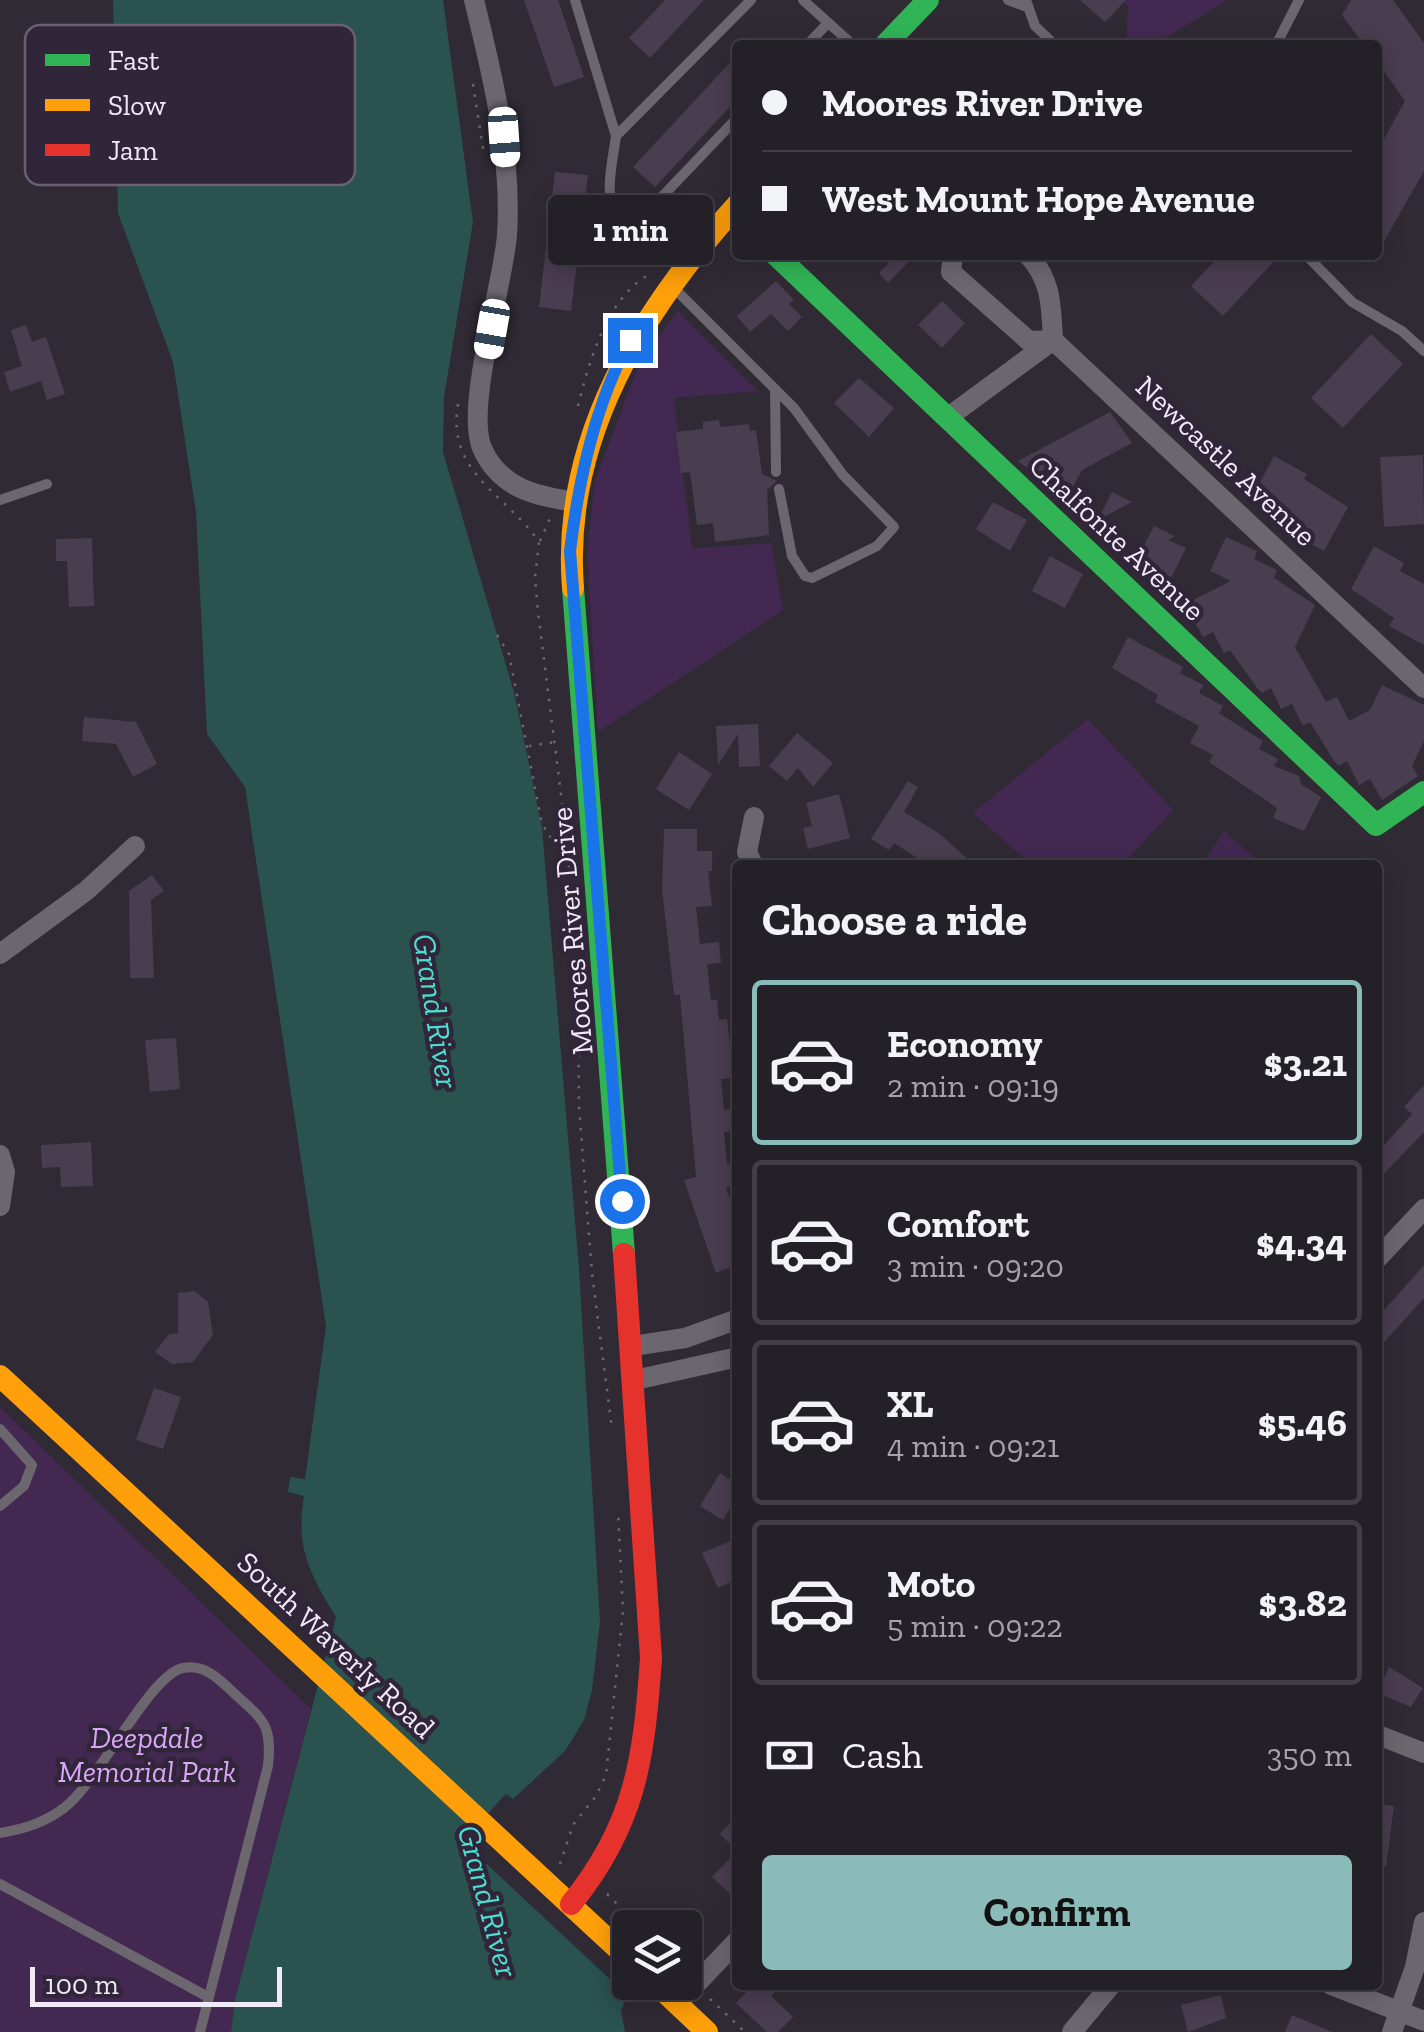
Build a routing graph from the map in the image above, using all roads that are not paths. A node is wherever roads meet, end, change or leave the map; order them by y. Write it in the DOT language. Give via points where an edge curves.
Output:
graph roads {
  1 [pos="474,0"];
  2 [pos="575,0"];
  3 [pos="752,0"];
  4 [pos="803,0"];
  5 [pos="928,0"];
  6 [pos="1008,0"];
  7 [pos="1299,0"];
  8 [pos="1027,4"];
  9 [pos="828,22"];
  10 [pos="811,40"];
  11 [pos="848,40"];
  12 [pos="890,40"];
  13 [pos="1051,40"];
  14 [pos="1279,40"];
  15 [pos="732,124"];
  16 [pos="616,136"];
  17 [pos="732,214"];
  18 [pos="781,260"];
  19 [pos="952,260"];
  20 [pos="1031,260"];
  21 [pos="1311,260"];
  22 [pos="668,282"];
  23 [pos="1054,340"];
  24 [pos="1424,350"];
  25 [pos="775,388"];
  26 [pos="947,418"];
  27 [pos="776,472"];
  28 [pos="47,484"];
  29 [pos="779,489"];
  30 [pos="0,500"];
  31 [pos="576,502"];
  32 [pos="1424,688"];
  33 [pos="1424,792"];
  34 [pos="754,817"];
  35 [pos="135,846"];
  36 [pos="751,860"];
  37 [pos="0,954"];
  38 [pos="0,1155"];
  39 [pos="0,1206"];
  40 [pos="1424,1209"];
  41 [pos="1382,1254"];
  42 [pos="732,1321"];
  43 [pos="632,1346"];
  44 [pos="732,1358"];
  45 [pos="0,1376"];
  46 [pos="635,1380"];
  47 [pos="0,1429"];
  48 [pos="0,1506"];
  49 [pos="1382,1737"];
  50 [pos="1424,1753"];
  51 [pos="0,1833"];
  52 [pos="0,1884"];
  53 [pos="571,1904"];
  54 [pos="1424,1922"];
  55 [pos="612,1943"];
  56 [pos="732,1946"];
  57 [pos="1107,1990"];
  58 [pos="1340,1990"];
  59 [pos="208,1997"];
  60 [pos="673,2000"];
  61 [pos="677,2004"];
  62 [pos="1424,2022"];
  63 [pos="1396,2023"];
  64 [pos="200,2032"];
  65 [pos="707,2032"];
  66 [pos="1072,2032"];
  1 -- 31 [label="street" via="494,83 507,194 479,439 513,487"];
  2 -- 16 [label="lane"];
  3 -- 16 [label="lane"];
  4 -- 9 [label="lane"];
  5 -- 12 [label="street"];
  6 -- 8 [label="lane"];
  7 -- 14 [label="lane"];
  8 -- 13 [label="lane"];
  9 -- 10 [label="lane"];
  9 -- 11 [label="lane"];
  15 -- 16 [label="lane" via="636,224 623,226 609,196"];
  17 -- 22 [label="street, Moores River Drive"];
  18 -- 26 [label="street, Chalfonte Avenue"];
  19 -- 23 [label="street" via="951,272 1014,331 1029,342"];
  20 -- 23 [label="street" via="1049,287"];
  21 -- 24 [label="lane" via="1352,302"];
  22 -- 25 [label="lane"];
  22 -- 31 [label="street, Moores River Drive" via="617,364"];
  23 -- 26 [label="street"];
  23 -- 32 [label="street, Newcastle Avenue"];
  25 -- 27 [label="lane"];
  25 -- 29 [label="lane" via="894,527 877,546 805,576 792,556"];
  26 -- 33 [label="street, Chalfonte Avenue" via="1376,825"];
  28 -- 30 [label="lane"];
  31 -- 43 [label="street, Moores River Drive" via="570,551"];
  34 -- 36 [label="street"];
  35 -- 37 [label="street"];
  38 -- 39 [label="street"];
  40 -- 41 [label="street"];
  42 -- 43 [label="street" via="685,1338"];
  43 -- 46 [label="street, Moores River Drive"];
  44 -- 46 [label="street"];
  45 -- 53 [label="street, South Waverly Road"];
  46 -- 53 [label="street, Moores River Drive" via="650,1601 646,1729 632,1813 606,1863"];
  47 -- 48 [label="lane" via="32,1466 24,1486"];
  49 -- 50 [label="street"];
  51 -- 59 [label="lane" via="27,1828 68,1806 170,1674 197,1667 216,1676 265,1721 270,1740"];
  52 -- 59 [label="lane"];
  53 -- 55 [label="street, South Waverly Road"];
  54 -- 63 [label="street"];
  56 -- 61 [label="street"];
  57 -- 66 [label="street"];
  58 -- 63 [label="street"];
  59 -- 64 [label="lane"];
  60 -- 61 [label="street"];
  61 -- 65 [label="street"];
  62 -- 63 [label="street"];
}
